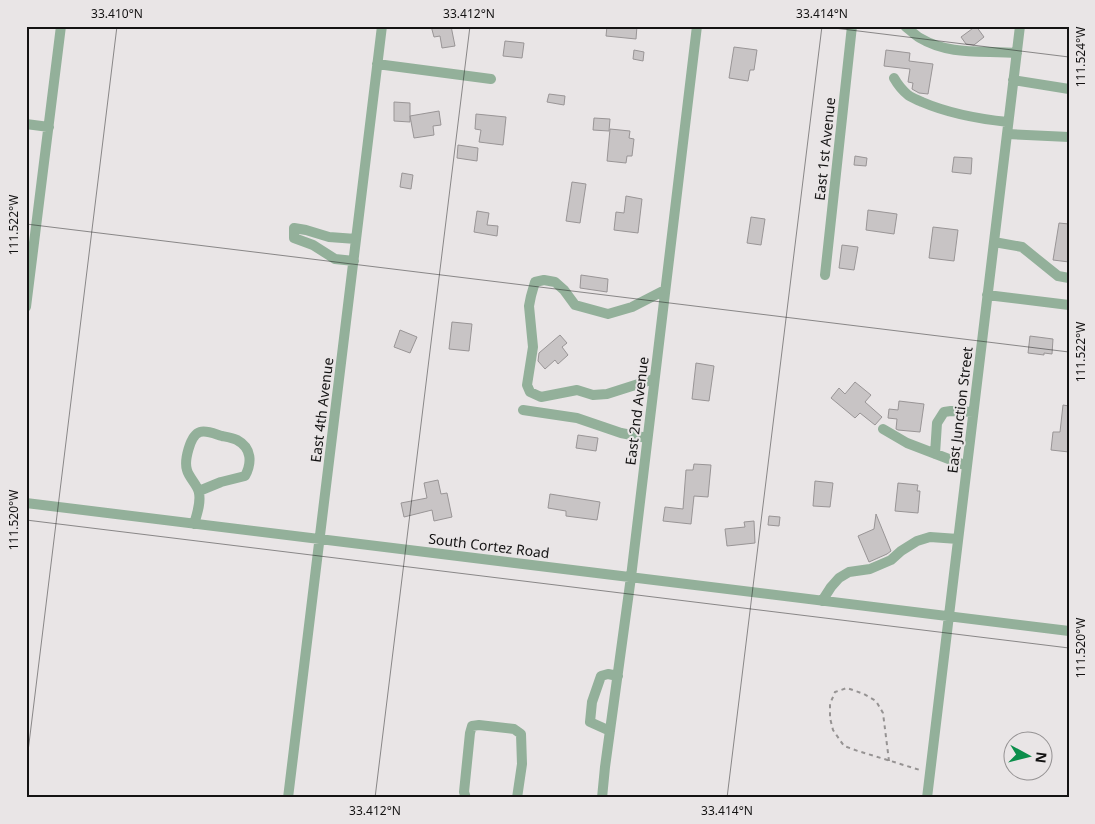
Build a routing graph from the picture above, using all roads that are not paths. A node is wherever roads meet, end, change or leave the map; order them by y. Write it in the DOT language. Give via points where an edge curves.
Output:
graph roads {
  1 [pos="61,26"];
  2 [pos="382,26"];
  3 [pos="697,26"];
  4 [pos="852,26"];
  5 [pos="905,26"];
  6 [pos="1020,26"];
  7 [pos="1017,53"];
  8 [pos="377,64"];
  9 [pos="894,78"];
  10 [pos="491,79"];
  11 [pos="1014,80"];
  12 [pos="1069,88"];
  13 [pos="1008,122"];
  14 [pos="26,124"];
  15 [pos="49,127"];
  16 [pos="1007,134"];
  17 [pos="1069,137"];
  18 [pos="356,239"];
  19 [pos="994,242"];
  20 [pos="354,261"];
  21 [pos="825,275"];
  22 [pos="1069,278"];
  23 [pos="664,290"];
  24 [pos="987,295"];
  25 [pos="1069,305"];
  26 [pos="26,307"];
  27 [pos="654,379"];
  28 [pos="524,410"];
  29 [pos="973,412"];
  30 [pos="883,429"];
  31 [pos="647,438"];
  32 [pos="935,454"];
  33 [pos="967,466"];
  34 [pos="199,491"];
  35 [pos="26,503"];
  36 [pos="194,524"];
  37 [pos="958,538"];
  38 [pos="320,539"];
  39 [pos="631,577"];
  40 [pos="822,601"];
  41 [pos="948,616"];
  42 [pos="1069,631"];
  43 [pos="618,676"];
  44 [pos="610,731"];
  45 [pos="288,798"];
  46 [pos="466,798"];
  47 [pos="517,798"];
  48 [pos="602,798"];
  49 [pos="927,798"];
  1 -- 15 [label="street"];
  2 -- 8 [label="street, East 4th Avenue"];
  3 -- 23 [label="street, East 2nd Avenue"];
  4 -- 21 [label="street, East 1st Avenue"];
  5 -- 7 [label="street" via="939,47 956,51"];
  6 -- 7 [label="street, East Junction Street"];
  7 -- 11 [label="street, East Junction Street"];
  8 -- 10 [label="street"];
  8 -- 18 [label="street, East 4th Avenue"];
  9 -- 13 [label="street" via="909,96 934,107"];
  11 -- 12 [label="street"];
  11 -- 13 [label="street, East Junction Street"];
  13 -- 16 [label="street, East Junction Street"];
  14 -- 15 [label="street"];
  15 -- 26 [label="street"];
  16 -- 17 [label="street"];
  16 -- 19 [label="street, East Junction Street"];
  18 -- 20 [label="street, East 4th Avenue"];
  18 -- 20 [label="street" via="329,237 294,228 294,238 335,259"];
  19 -- 22 [label="street" via="1022,247 1058,276"];
  19 -- 24 [label="street, East Junction Street"];
  20 -- 38 [label="street, East 4th Avenue"];
  23 -- 27 [label="street, East 2nd Avenue"];
  23 -- 27 [label="street" via="632,307 608,314 575,305 555,282 544,280 535,282 529,306 533,347 527,385 530,392 541,397 576,390 607,394"];
  24 -- 25 [label="street"];
  24 -- 29 [label="street, East Junction Street"];
  27 -- 31 [label="street, East 2nd Avenue"];
  28 -- 31 [label="street" via="577,418"];
  29 -- 32 [label="street" via="944,412 938,423"];
  29 -- 33 [label="street, East Junction Street"];
  30 -- 32 [label="street"];
  31 -- 39 [label="street, East 2nd Avenue"];
  32 -- 33 [label="street"];
  33 -- 37 [label="street, East Junction Street"];
  34 -- 34 [label="street" via="187,471 192,438 206,431 237,440 250,454 250,468 245,476"];
  34 -- 36 [label="street"];
  35 -- 36 [label="street, South Cortez Road"];
  36 -- 38 [label="street, South Cortez Road"];
  37 -- 40 [label="street" via="930,537 917,541 891,560 870,569 850,572 839,578"];
  37 -- 41 [label="street, East Junction Street"];
  38 -- 39 [label="street, South Cortez Road"];
  38 -- 45 [label="street, East 4th Avenue"];
  39 -- 40 [label="street, South Cortez Road"];
  39 -- 43 [label="street, East 2nd Avenue"];
  40 -- 41 [label="street, South Cortez Road"];
  41 -- 42 [label="street, South Cortez Road"];
  41 -- 49 [label="street, East Junction Street"];
  43 -- 44 [label="street, East 2nd Avenue"];
  43 -- 44 [label="street" via="601,676 592,702 590,722"];
  44 -- 48 [label="street, East 2nd Avenue"];
  46 -- 47 [label="street" via="470,733 472,726 479,725 514,729 521,734 522,764"];
}
